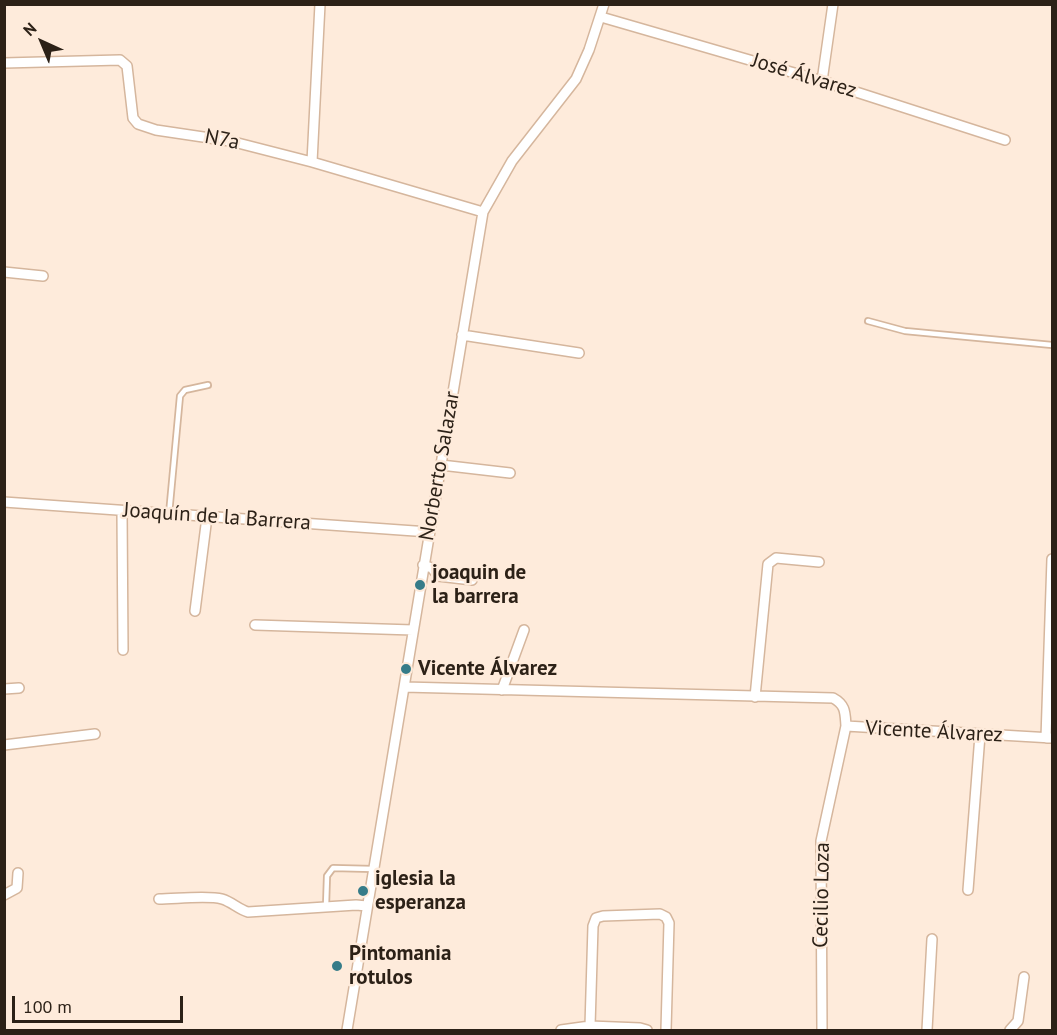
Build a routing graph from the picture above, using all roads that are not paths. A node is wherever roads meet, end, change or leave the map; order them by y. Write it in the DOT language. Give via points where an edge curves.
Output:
graph roads {
  1 [pos="320,4"];
  2 [pos="604,4"];
  3 [pos="833,4"];
  4 [pos="601,17"];
  5 [pos="4,63"];
  6 [pos="822,81"];
  7 [pos="1005,140"];
  8 [pos="312,162"];
  9 [pos="483,212"];
  10 [pos="4,272"];
  11 [pos="43,276"];
  12 [pos="868,321"];
  13 [pos="462,335"];
  14 [pos="1053,345"];
  15 [pos="579,353"];
  16 [pos="208,385"];
  17 [pos="441,465"];
  18 [pos="510,473"];
  19 [pos="4,502"];
  20 [pos="122,511"];
  21 [pos="169,514"];
  22 [pos="207,516"];
  23 [pos="429,532"];
  24 [pos="1053,560"];
  25 [pos="819,562"];
  26 [pos="423,565"];
  27 [pos="472,580"];
  28 [pos="195,611"];
  29 [pos="255,625"];
  30 [pos="412,630"];
  31 [pos="524,630"];
  32 [pos="123,650"];
  33 [pos="19,687"];
  34 [pos="404,687"];
  35 [pos="4,688"];
  36 [pos="502,690"];
  37 [pos="755,697"];
  38 [pos="846,726"];
  39 [pos="95,734"];
  40 [pos="980,735"];
  41 [pos="1049,738"];
  42 [pos="4,745"];
  43 [pos="373,870"];
  44 [pos="18,873"];
  45 [pos="968,890"];
  46 [pos="4,895"];
  47 [pos="159,899"];
  48 [pos="326,906"];
  49 [pos="367,906"];
  50 [pos="932,939"];
  51 [pos="1024,977"];
  52 [pos="590,1026"];
  53 [pos="347,1030"];
  54 [pos="561,1030"];
  55 [pos="647,1030"];
  56 [pos="666,1030"];
  57 [pos="822,1030"];
  58 [pos="927,1030"];
  59 [pos="1010,1030"];
  1 -- 8 [label="street"];
  2 -- 4 [label="street, Norberto Salazar"];
  3 -- 6 [label="street"];
  4 -- 6 [label="street, José Álvarez"];
  4 -- 9 [label="street, Norberto Salazar" via="576,79 512,161"];
  5 -- 8 [label="street, N7a" via="120,60 127,66 133,118 138,124 230,141"];
  6 -- 7 [label="street, José Álvarez"];
  8 -- 9 [label="street, N7a"];
  9 -- 13 [label="street, Norberto Salazar"];
  10 -- 11 [label="street"];
  12 -- 14 [label="lane" via="905,331"];
  13 -- 15 [label="street"];
  13 -- 17 [label="street, Norberto Salazar"];
  16 -- 21 [label="lane" via="185,390 180,396"];
  17 -- 18 [label="street"];
  17 -- 23 [label="street, Norberto Salazar"];
  19 -- 20 [label="street, Joaquín de la Barrera"];
  20 -- 21 [label="street, Joaquín de la Barrera"];
  20 -- 32 [label="street"];
  21 -- 22 [label="street, Joaquín de la Barrera"];
  22 -- 23 [label="street, Joaquín de la Barrera"];
  22 -- 28 [label="street"];
  23 -- 26 [label="street, Norberto Salazar"];
  24 -- 41 [label="street"];
  25 -- 37 [label="street" via="776,558 768,564"];
  26 -- 27 [label="street" via="438,576"];
  26 -- 30 [label="street, Norberto Salazar"];
  29 -- 30 [label="street"];
  30 -- 34 [label="street, Norberto Salazar"];
  31 -- 36 [label="street"];
  33 -- 35 [label="street"];
  34 -- 36 [label="street, Vicente Álvarez"];
  34 -- 43 [label="street, Norberto Salazar"];
  36 -- 37 [label="street, Vicente Álvarez"];
  37 -- 38 [label="street, Vicente Álvarez" via="833,698 845,708"];
  38 -- 40 [label="street, Vicente Álvarez"];
  38 -- 57 [label="street, Cecilio Loza" via="821,841"];
  39 -- 42 [label="street"];
  40 -- 41 [label="street, Vicente Álvarez"];
  40 -- 45 [label="street"];
  43 -- 48 [label="lane" via="333,868 327,876"];
  43 -- 49 [label="street, Norberto Salazar"];
  44 -- 46 [label="street" via="16,888"];
  47 -- 48 [label="street" via="220,898 248,912"];
  48 -- 49 [label="street"];
  49 -- 53 [label="street, Norberto Salazar"];
  50 -- 58 [label="street"];
  51 -- 59 [label="street" via="1018,1021"];
  52 -- 54 [label="street"];
  52 -- 55 [label="street"];
  52 -- 56 [label="street" via="596,918 660,914 669,924"];
}
